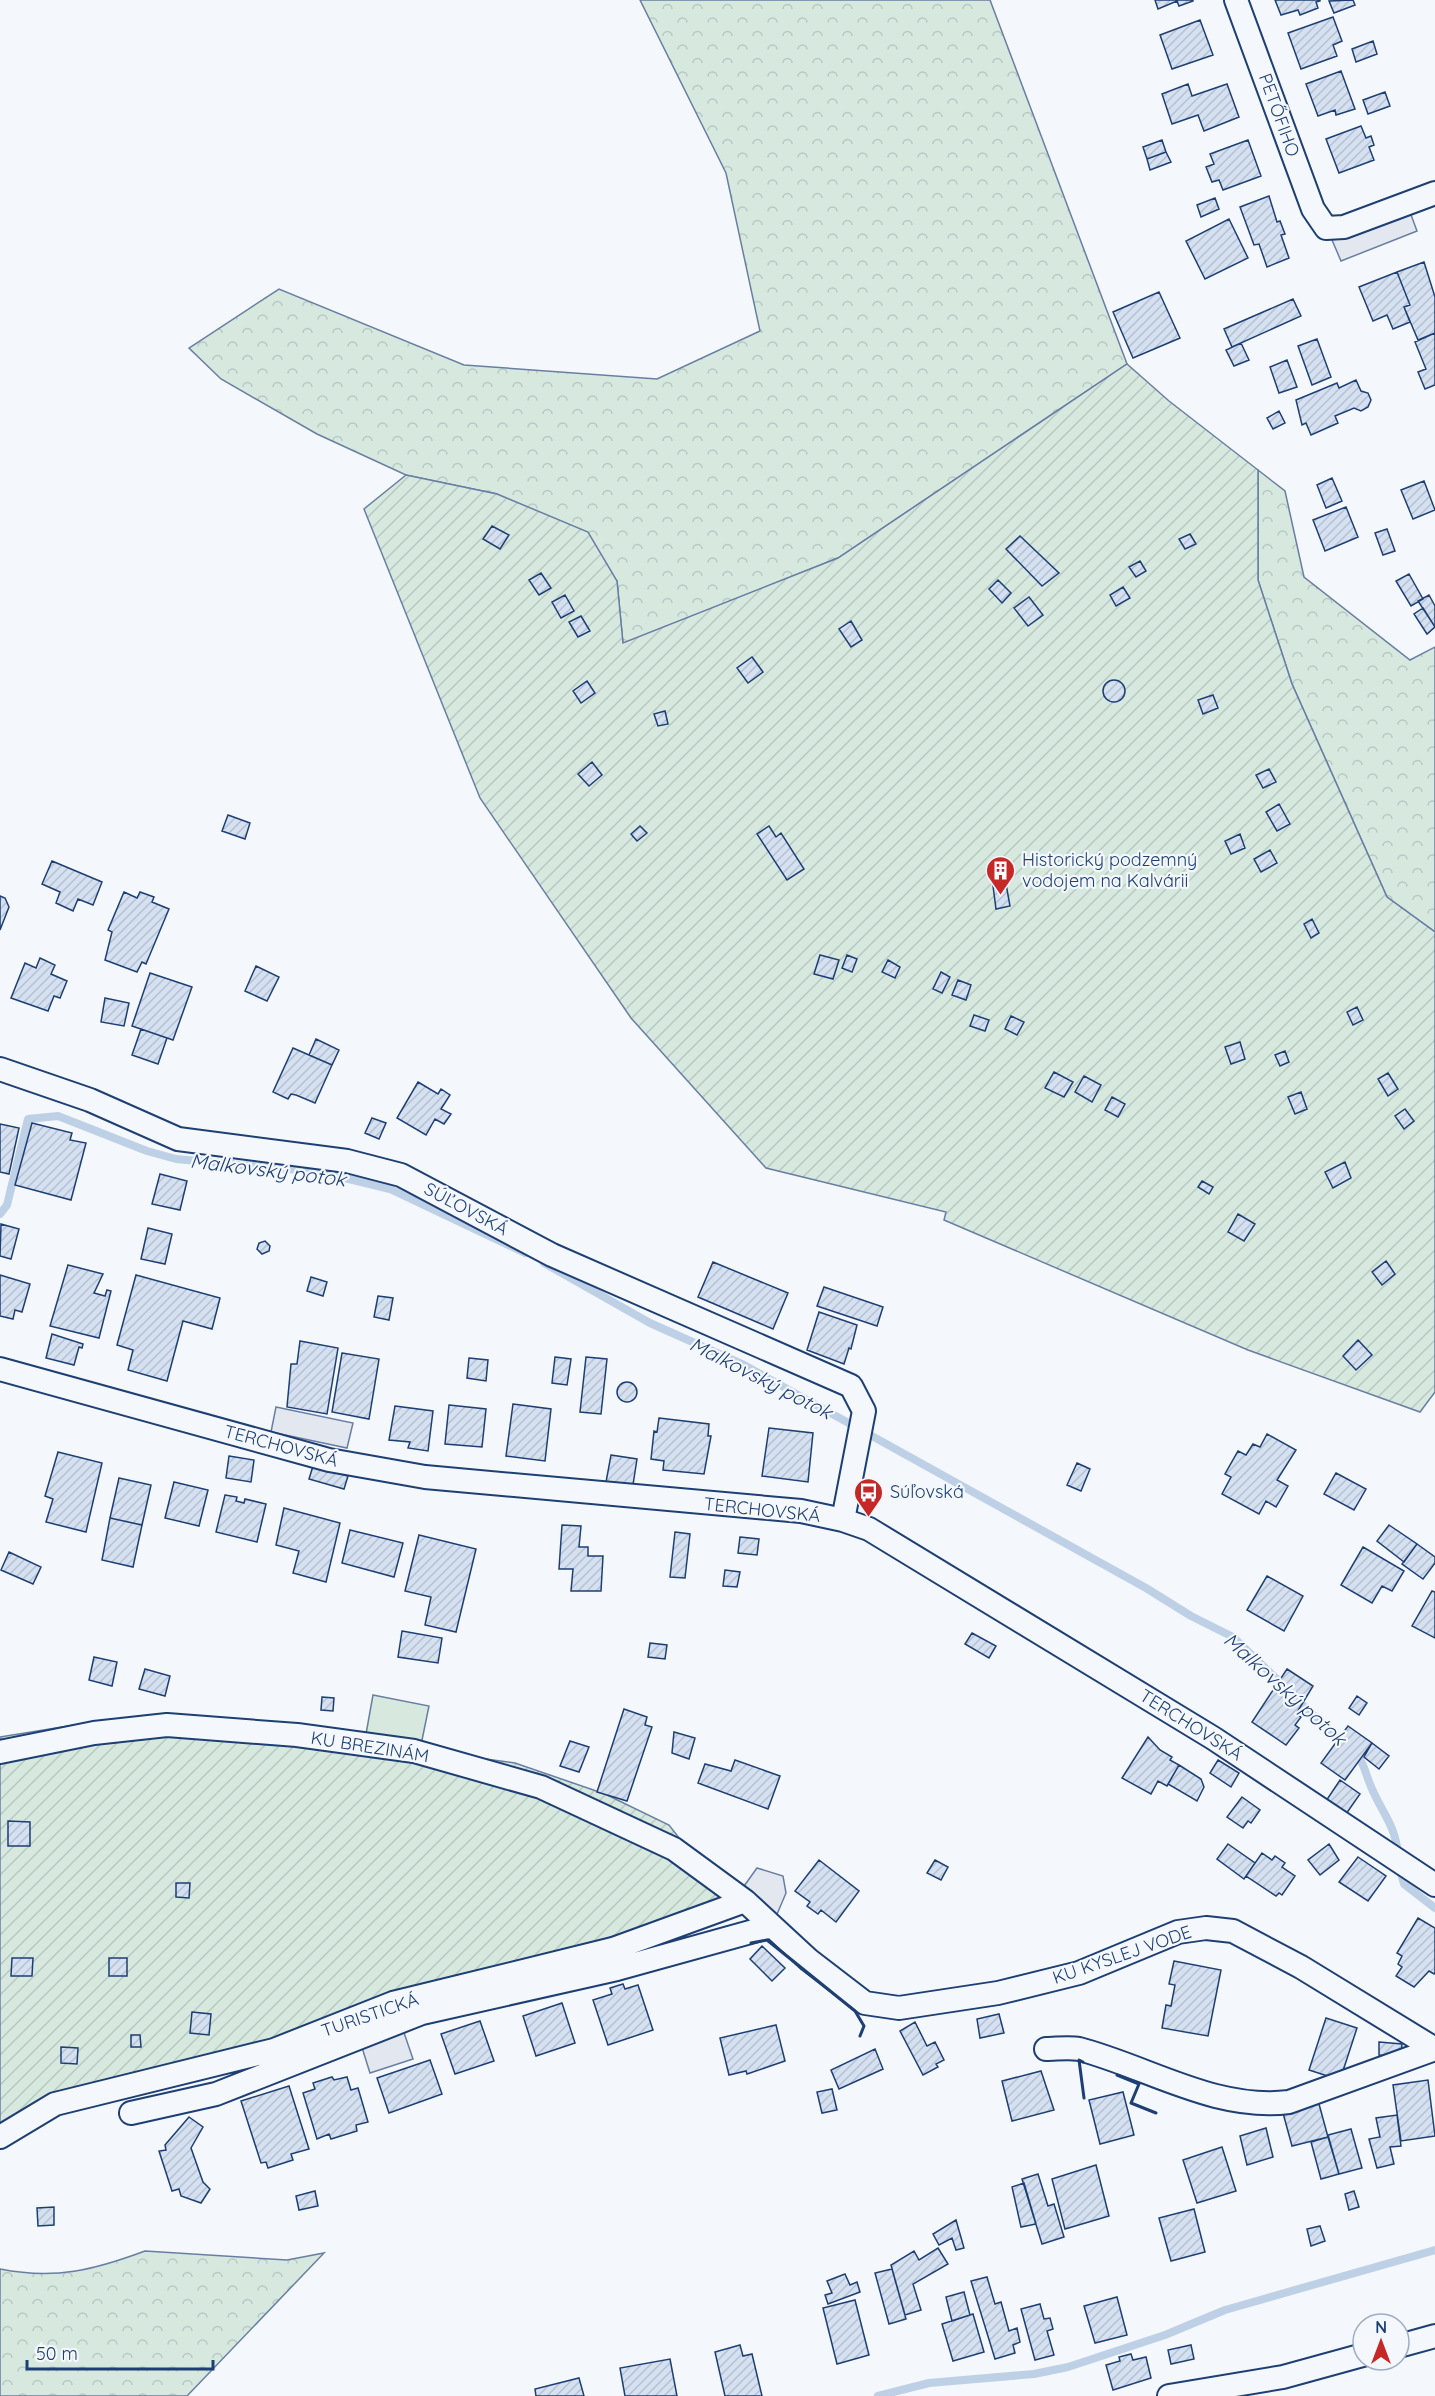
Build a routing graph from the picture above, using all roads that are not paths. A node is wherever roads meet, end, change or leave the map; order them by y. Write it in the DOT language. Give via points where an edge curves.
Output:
graph roads {
  1 [pos="1236,0"];
  2 [pos="1435,193"];
  3 [pos="0,1069"];
  4 [pos="0,1369"];
  5 [pos="843,1520"];
  6 [pos="0,1752"];
  7 [pos="1435,1885"];
  8 [pos="745,1901"];
  9 [pos="772,1926"];
  10 [pos="1046,2049"];
  11 [pos="1435,2049"];
  12 [pos="131,2113"];
  13 [pos="0,2136"];
  14 [pos="1435,2336"];
  15 [pos="1411,2343"];
  16 [pos="1351,2358"];
  17 [pos="1169,2396"];
  1 -- 2 [label="street, PETŐFIHO" via="1313,208 1326,228 1344,227"];
  3 -- 5 [label="street, SÚĽOVSKÁ" via="90,1100 178,1139 346,1161 401,1175 552,1255 851,1386 864,1411"];
  4 -- 5 [label="street, TERCHOVSKÁ" via="329,1460 414,1475 801,1511"];
  5 -- 7 [label="street, TERCHOVSKÁ" via="879,1535 1213,1738"];
  6 -- 8 [label="street, KU BREZINÁM" via="94,1732 166,1725 297,1735 414,1751 541,1787 674,1849"];
  8 -- 9 [label="street, KU KYSLEJ VODE"];
  8 -- 13 [label="street, TURISTICKÁ" via="613,1949 393,2003 274,2050 55,2104"];
  9 -- 11 [label="street, KU KYSLEJ VODE" via="865,2003 899,2008 998,1993 1079,1973 1178,1932 1206,1928 1233,1931 1301,1966"];
  9 -- 12 [label="street, TURISTICKÁ" via="617,1970 422,2013 216,2094"];
  10 -- 11 [label="street, KU KYSLEJ VODE" via="1077,2049 1195,2090 1265,2105 1289,2102"];
  14 -- 15 [label="street"];
  16 -- 17 [label="street" via="1283,2377"];
}
